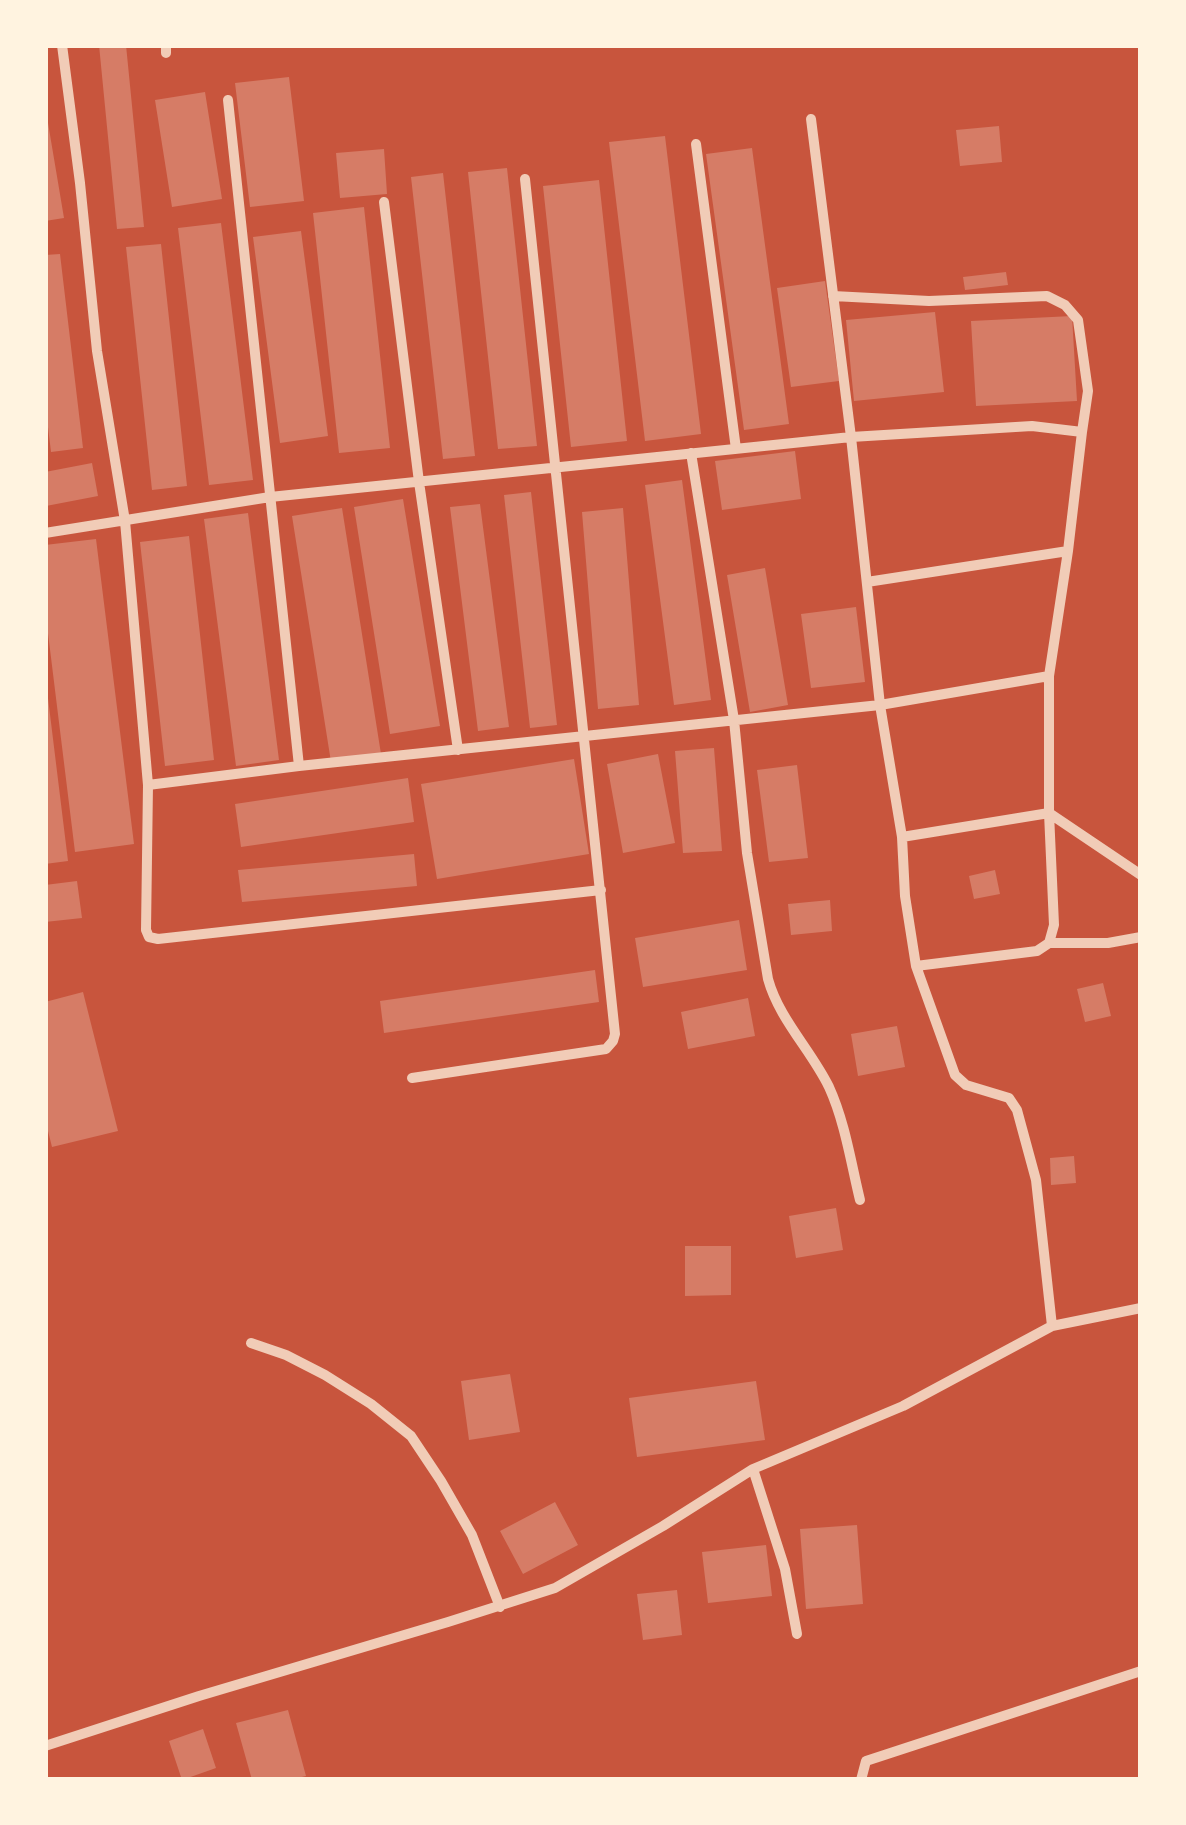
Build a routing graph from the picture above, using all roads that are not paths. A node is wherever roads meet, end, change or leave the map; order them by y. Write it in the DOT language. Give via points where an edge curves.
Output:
graph roads {
  1 [pos="62,45"];
  2 [pos="228,100"];
  3 [pos="811,120"];
  4 [pos="696,144"];
  5 [pos="525,179"];
  6 [pos="384,202"];
  7 [pos="833,296"];
  8 [pos="1082,432"];
  9 [pos="851,437"];
  10 [pos="736,449"];
  11 [pos="691,454"];
  12 [pos="556,468"];
  13 [pos="419,482"];
  14 [pos="270,497"];
  15 [pos="126,521"];
  16 [pos="45,532"];
  17 [pos="1068,551"];
  18 [pos="867,582"];
  19 [pos="1049,676"];
  20 [pos="880,706"];
  21 [pos="734,720"];
  22 [pos="584,736"];
  23 [pos="458,750"];
  24 [pos="299,766"];
  25 [pos="148,785"];
  26 [pos="1050,813"];
  27 [pos="902,837"];
  28 [pos="1141,875"];
  29 [pos="601,890"];
  30 [pos="1141,937"];
  31 [pos="1049,943"];
  32 [pos="916,966"];
  33 [pos="412,1078"];
  34 [pos="860,1200"];
  35 [pos="1141,1308"];
  36 [pos="1052,1326"];
  37 [pos="251,1343"];
  38 [pos="753,1468"];
  39 [pos="500,1607"];
  40 [pos="797,1634"];
  41 [pos="1141,1671"];
  42 [pos="45,1746"];
  43 [pos="860,1780"];
  1 -- 15 [label="street" via="97,350"];
  2 -- 14 [label="street"];
  3 -- 7 [label="street"];
  4 -- 10 [label="street"];
  5 -- 12 [label="street"];
  6 -- 13 [label="street"];
  7 -- 8 [label="street" via="1047,296 1066,305 1078,320 1088,392"];
  7 -- 9 [label="street"];
  8 -- 9 [label="street" via="1032,426"];
  8 -- 17 [label="street"];
  9 -- 10 [label="street"];
  9 -- 18 [label="street"];
  10 -- 11 [label="street"];
  11 -- 12 [label="street"];
  11 -- 21 [label="street"];
  12 -- 13 [label="street"];
  12 -- 22 [label="street"];
  13 -- 14 [label="street"];
  13 -- 23 [label="street"];
  14 -- 15 [label="street"];
  14 -- 24 [label="street"];
  15 -- 16 [label="street"];
  15 -- 25 [label="street"];
  17 -- 18 [label="street"];
  17 -- 19 [label="street"];
  18 -- 20 [label="street"];
  19 -- 20 [label="street"];
  19 -- 26 [label="street"];
  20 -- 21 [label="street"];
  20 -- 27 [label="street"];
  21 -- 22 [label="street"];
  21 -- 34 [label="street" via="747,852 773,999 830,1090"];
  22 -- 23 [label="street"];
  22 -- 29 [label="street"];
  23 -- 24 [label="street"];
  24 -- 25 [label="street"];
  25 -- 29 [label="street" via="149,937"];
  26 -- 27 [label="street"];
  26 -- 28 [label="street"];
  26 -- 31 [label="street"];
  27 -- 32 [label="street"];
  29 -- 33 [label="street" via="615,1034 606,1049"];
  30 -- 31 [label="street"];
  31 -- 32 [label="street" via="1037,951"];
  32 -- 36 [label="street" via="954,1074 966,1086 1009,1098 1017,1110 1036,1180"];
  35 -- 36 [label="street"];
  36 -- 38 [label="street" via="903,1406"];
  37 -- 39 [label="street" via="325,1375 411,1436 472,1535"];
  38 -- 39 [label="street" via="555,1588"];
  38 -- 40 [label="street"];
  39 -- 42 [label="street"];
  41 -- 43 [label="street" via="866,1761"];
}
